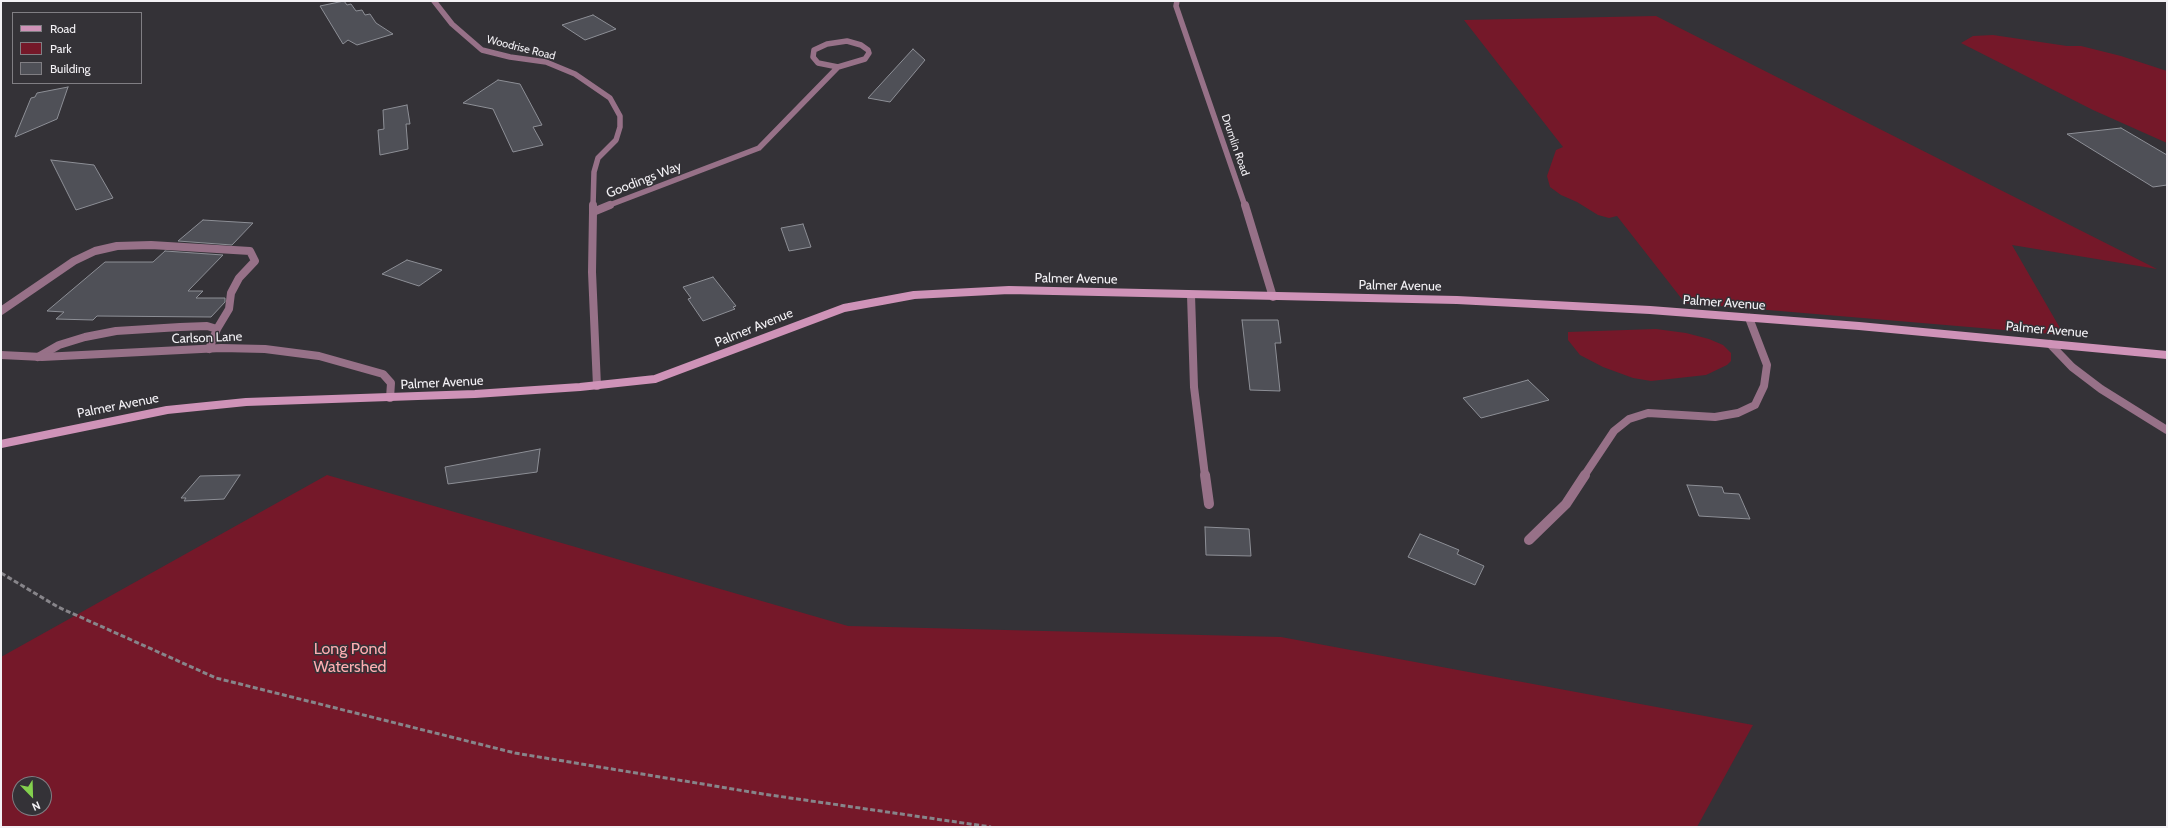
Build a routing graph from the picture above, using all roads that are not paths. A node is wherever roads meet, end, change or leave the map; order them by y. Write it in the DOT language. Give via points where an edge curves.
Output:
graph roads {
  1 [pos="434,1"];
  2 [pos="1178,1"];
  3 [pos="838,67"];
  4 [pos="593,212"];
  5 [pos="1191,295"];
  6 [pos="1274,297"];
  7 [pos="1,311"];
  8 [pos="1749,318"];
  9 [pos="217,329"];
  10 [pos="2050,344"];
  11 [pos="209,349"];
  12 [pos="1,355"];
  13 [pos="2167,355"];
  14 [pos="38,356"];
  15 [pos="597,386"];
  16 [pos="390,398"];
  17 [pos="2167,430"];
  18 [pos="1,444"];
  19 [pos="1209,504"];
  20 [pos="1529,540"];
  1 -- 4 [label="street, Woodrise Road" via="452,24 482,50 546,62 575,74 610,98 620,116 620,126 616,140 598,158 594,172"];
  2 -- 6 [label="street, Drumlin Road" via="1176,6"];
  3 -- 3 [label="street" via="823,65 815,60 812,54 814,50 826,44 847,41 868,50 865,59"];
  3 -- 4 [label="street, Goodings Way" via="759,148"];
  4 -- 15 [label="street" via="592,272"];
  5 -- 6 [label="main road, Palmer Avenue"];
  5 -- 15 [label="main road, Palmer Avenue" via="1008,290 914,295 844,308 696,365 655,378"];
  5 -- 19 [label="street" via="1194,387"];
  6 -- 8 [label="main road, Palmer Avenue" via="1457,300"];
  7 -- 9 [label="street" via="74,261 95,251 117,246 151,245 250,251 255,261 239,278 232,293 229,309"];
  8 -- 10 [label="main road, Palmer Avenue"];
  8 -- 20 [label="street" via="1767,366 1764,386 1755,405 1738,413 1715,417 1648,412 1629,419 1614,431 1566,504"];
  9 -- 11 [label="street"];
  9 -- 14 [label="street" via="207,326 116,331 59,345"];
  10 -- 13 [label="main road, Palmer Avenue"];
  10 -- 17 [label="street" via="2072,367 2101,389"];
  11 -- 14 [label="street, Carlson Lane"];
  11 -- 16 [label="street, Carlson Lane" via="265,349 319,356 354,365 382,374 391,383"];
  12 -- 14 [label="street, Carlson Lane"];
  15 -- 16 [label="main road, Palmer Avenue"];
  16 -- 18 [label="main road, Palmer Avenue" via="246,402 167,410"];
}
